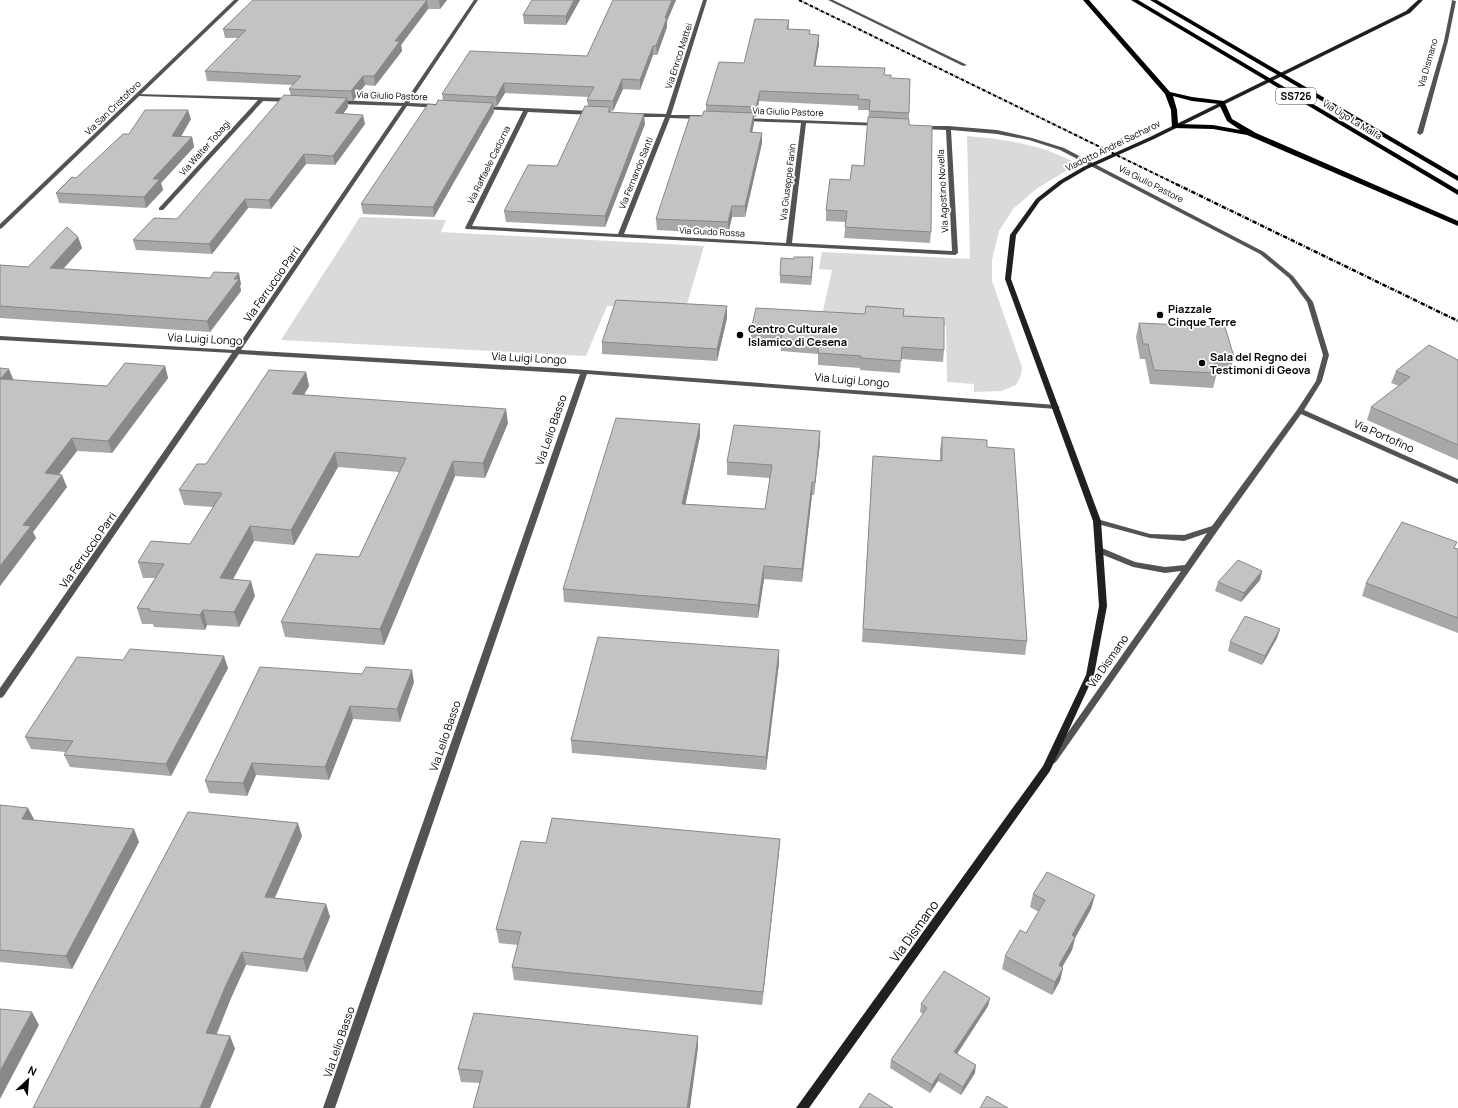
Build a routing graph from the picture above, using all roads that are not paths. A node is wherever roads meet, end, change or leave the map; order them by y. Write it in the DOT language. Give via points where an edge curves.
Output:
graph roads {
  1 [pos="237,0"];
  2 [pos="476,0"];
  3 [pos="705,0"];
  4 [pos="830,0"];
  5 [pos="1086,0"];
  6 [pos="1134,0"];
  7 [pos="1153,0"];
  8 [pos="1164,0"];
  9 [pos="1421,0"];
  10 [pos="1453,0"];
  11 [pos="1235,49"];
  12 [pos="965,65"];
  13 [pos="1168,93"];
  14 [pos="138,95"];
  15 [pos="262,99"];
  16 [pos="294,101"];
  17 [pos="334,102"];
  18 [pos="1222,102"];
  19 [pos="405,105"];
  20 [pos="443,107"];
  21 [pos="473,108"];
  22 [pos="526,110"];
  23 [pos="597,113"];
  24 [pos="629,114"];
  25 [pos="668,116"];
  26 [pos="706,118"];
  27 [pos="736,119"];
  28 [pos="804,122"];
  29 [pos="884,125"];
  30 [pos="1175,126"];
  31 [pos="916,127"];
  32 [pos="948,128"];
  33 [pos="1420,133"];
  34 [pos="1253,135"];
  35 [pos="1458,179"];
  36 [pos="1458,193"];
  37 [pos="161,209"];
  38 [pos="1458,224"];
  39 [pos="0,227"];
  40 [pos="468,228"];
  41 [pos="620,236"];
  42 [pos="789,244"];
  43 [pos="955,253"];
  44 [pos="0,338"];
  45 [pos="237,352"];
  46 [pos="1326,355"];
  47 [pos="584,372"];
  48 [pos="1056,407"];
  49 [pos="1300,411"];
  50 [pos="1458,482"];
  51 [pos="1097,521"];
  52 [pos="1215,528"];
  53 [pos="1099,550"];
  54 [pos="1188,567"];
  55 [pos="0,695"];
  56 [pos="1047,768"];
  57 [pos="329,1108"];
  58 [pos="802,1108"];
  1 -- 14 [label="street, Via San Cristoforo"];
  2 -- 19 [label="street, Via Ferruccio Parri"];
  3 -- 25 [label="street, Via Enrico Mattei"];
  4 -- 12 [label="street"];
  5 -- 13 [label="highway"];
  6 -- 36 [label="highway, Via Ugo La Malfa / SS726"];
  7 -- 11 [label="highway, Via Ugo La Malfa / SS726"];
  8 -- 11 [label="highway" via="1206,26"];
  9 -- 18 [label="main road, Viadotto Andrei Sacharov" via="1408,12"];
  10 -- 33 [label="street, Via Dismano" via="1446,41"];
  11 -- 35 [label="highway, Via Ugo La Malfa / SS726"];
  13 -- 18 [label="highway"];
  13 -- 30 [label="highway" via="1174,110"];
  14 -- 15 [label="street"];
  14 -- 39 [label="street, Via San Cristoforo"];
  15 -- 16 [label="street"];
  15 -- 37 [label="street, Via Walter Tobagi"];
  17 -- 19 [label="street, Via Giulio Pastore"];
  18 -- 30 [label="main road, Viadotto Andrei Sacharov"];
  18 -- 34 [label="highway" via="1229,120"];
  19 -- 20 [label="street, Via Giulio Pastore"];
  19 -- 45 [label="street, Via Ferruccio Parri"];
  21 -- 22 [label="street"];
  22 -- 23 [label="street"];
  22 -- 40 [label="street, Via Raffaele Cadorna"];
  24 -- 25 [label="street"];
  25 -- 26 [label="street"];
  25 -- 41 [label="street, Via Fernando Santi"];
  27 -- 28 [label="street, Via Giulio Pastore"];
  28 -- 29 [label="street, Via Giulio Pastore"];
  28 -- 42 [label="street, Via Giuseppe Fanin"];
  30 -- 34 [label="highway" via="1213,127"];
  30 -- 48 [label="main road, Viadotto Andrei Sacharov" via="1061,182 1038,200 1013,235 1008,279"];
  31 -- 32 [label="street, Via Giulio Pastore"];
  32 -- 43 [label="street, Via Agostino Novella"];
  32 -- 46 [label="street, Via Giulio Pastore" via="997,132 1062,149 1262,253 1291,277 1310,302"];
  34 -- 38 [label="highway"];
  40 -- 41 [label="street, Via Guido Rossa"];
  41 -- 42 [label="street, Via Guido Rossa"];
  42 -- 43 [label="street, Via Guido Rossa"];
  44 -- 45 [label="street, Via Luigi Longo"];
  45 -- 47 [label="street, Via Luigi Longo"];
  45 -- 55 [label="street, Via Ferruccio Parri"];
  46 -- 49 [label="street, Via Dismano" via="1319,381"];
  47 -- 48 [label="street, Via Luigi Longo"];
  47 -- 57 [label="street, Via Lelio Basso"];
  48 -- 51 [label="main road, Viadotto Andrei Sacharov"];
  49 -- 50 [label="street, Via Portofino"];
  49 -- 52 [label="street, Via Dismano"];
  51 -- 52 [label="street" via="1156,536 1184,538"];
  51 -- 53 [label="main road, Via Dismano"];
  52 -- 54 [label="street, Via Dismano"];
  53 -- 54 [label="street" via="1133,564 1166,570"];
  53 -- 56 [label="main road, Via Dismano" via="1104,606 1090,675"];
  54 -- 56 [label="street, Via Dismano"];
  56 -- 58 [label="main road, Via Dismano"];
}
